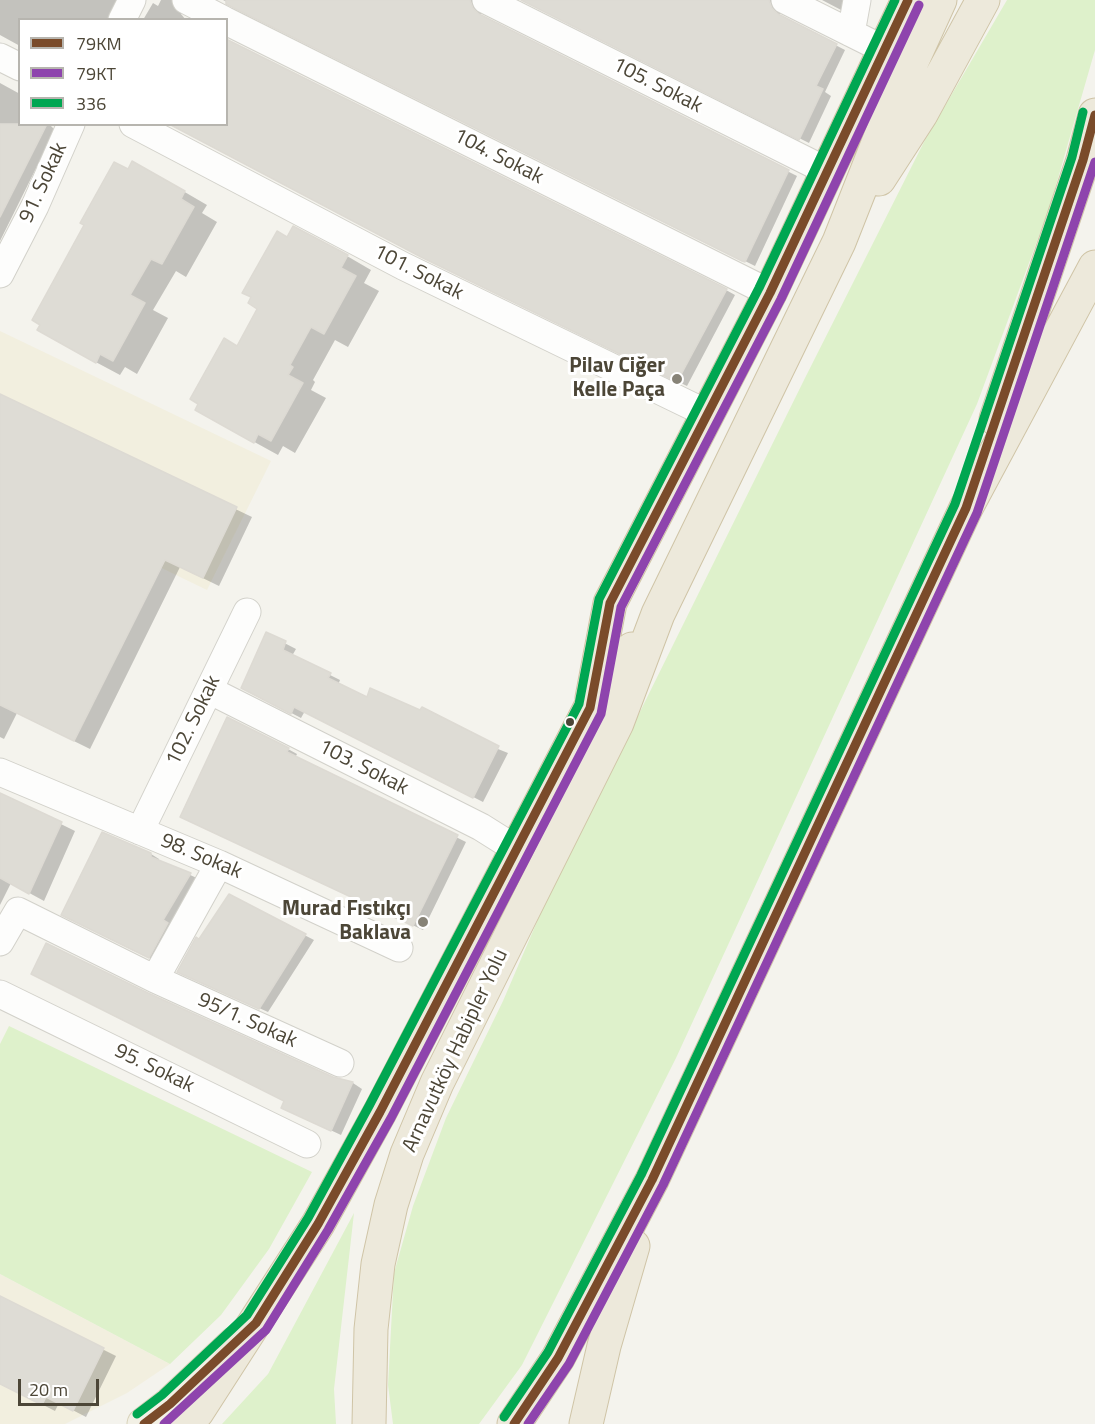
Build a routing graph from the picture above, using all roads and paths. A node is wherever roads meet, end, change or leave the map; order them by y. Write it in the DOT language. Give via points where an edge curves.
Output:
graph roads {
  1 [pos="132,0"];
  2 [pos="186,0"];
  3 [pos="486,0"];
  4 [pos="784,0"];
  5 [pos="857,0"];
  6 [pos="908,0"];
  7 [pos="940,0"];
  8 [pos="983,0"];
  9 [pos="123,18"];
  10 [pos="221,18"];
  11 [pos="228,22"];
  12 [pos="851,33"];
  13 [pos="885,50"];
  14 [pos="0,57"];
  15 [pos="18,66"];
  16 [pos="1095,115"];
  17 [pos="70,126"];
  18 [pos="137,126"];
  19 [pos="829,172"];
  20 [pos="839,242"];
  21 [pos="1095,267"];
  22 [pos="0,274"];
  23 [pos="770,293"];
  24 [pos="708,414"];
  25 [pos="966,508"];
  26 [pos="247,612"];
  27 [pos="658,614"];
  28 [pos="209,690"];
  29 [pos="590,708"];
  30 [pos="0,772"];
  31 [pos="140,831"];
  32 [pos="516,849"];
  33 [pos="219,864"];
  34 [pos="513,927"];
  35 [pos="0,942"];
  36 [pos="399,948"];
  37 [pos="155,979"];
  38 [pos="1,996"];
  39 [pos="340,1063"];
  40 [pos="308,1144"];
  41 [pos="652,1180"];
  42 [pos="256,1323"];
  43 [pos="144,1424"];
  44 [pos="183,1424"];
  45 [pos="369,1424"];
  46 [pos="514,1424"];
  47 [pos="586,1424"];
  1 -- 9 [label="street"];
  2 -- 10 [label="street, 104. Sokak"];
  3 -- 19 [label="street, 105. Sokak"];
  4 -- 12 [label="street"];
  5 -- 12 [label="street"];
  6 -- 13 [label="highway"];
  7 -- 20 [label="highway" via="899,90"];
  8 -- 20 [label="highway" via="921,114"];
  11 -- 23 [label="street, 104. Sokak"];
  12 -- 13 [label="street"];
  13 -- 19 [label="highway"];
  14 -- 15 [label="street"];
  16 -- 25 [label="highway"];
  17 -- 22 [label="street, 91. Sokak"];
  18 -- 24 [label="street, 101. Sokak" via="403,266"];
  19 -- 23 [label="highway"];
  20 -- 27 [label="highway"];
  21 -- 25 [label="highway"];
  23 -- 24 [label="highway"];
  24 -- 29 [label="highway" via="610,603"];
  25 -- 41 [label="highway"];
  26 -- 28 [label="street, 102. Sokak"];
  27 -- 29 [label="highway"];
  27 -- 34 [label="highway, Arnavutköy Habipler Yolu" via="617,723"];
  28 -- 31 [label="street, 102. Sokak"];
  28 -- 32 [label="street, 103. Sokak"];
  29 -- 32 [label="highway"];
  30 -- 31 [label="street, 98. Sokak"];
  31 -- 33 [label="street, 98. Sokak"];
  32 -- 34 [label="highway"];
  32 -- 42 [label="highway" via="380,1112 318,1224"];
  33 -- 36 [label="street, 98. Sokak"];
  33 -- 37 [label="street"];
  34 -- 45 [label="highway, Arnavutköy Habipler Yolu" via="437,1083 407,1154 391,1205 378,1264 371,1329"];
  35 -- 37 [label="street, 95/1. Sokak" via="18,911"];
  37 -- 39 [label="street, 95/1. Sokak"];
  38 -- 40 [label="street, 95. Sokak"];
  41 -- 46 [label="highway" via="558,1358"];
  41 -- 47 [label="highway"];
  42 -- 43 [label="main road"];
  42 -- 44 [label="highway" via="197,1412"];
}
